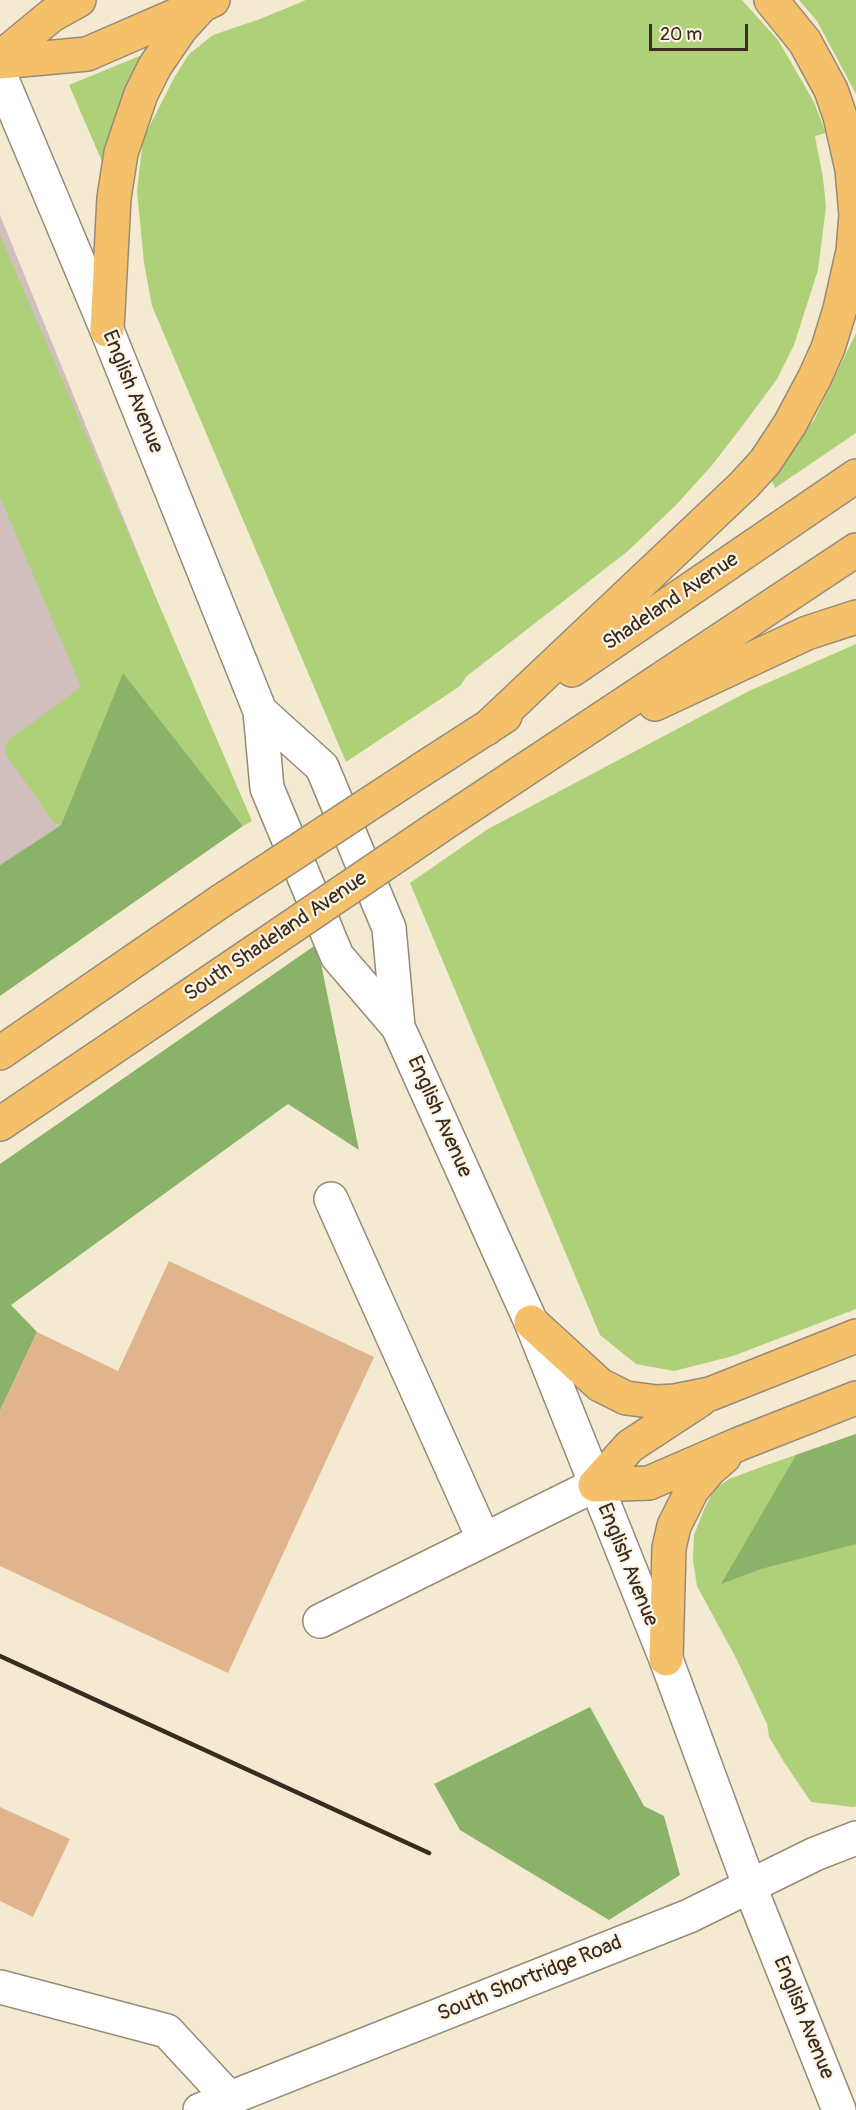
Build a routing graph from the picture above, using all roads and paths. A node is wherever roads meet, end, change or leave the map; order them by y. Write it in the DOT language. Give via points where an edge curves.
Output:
graph roads {
  1 [pos="79,0"];
  2 [pos="771,0"];
  3 [pos="208,2"];
  4 [pos="0,60"];
  5 [pos="0,75"];
  6 [pos="107,330"];
  7 [pos="856,476"];
  8 [pos="856,550"];
  9 [pos="856,617"];
  10 [pos="260,711"];
  11 [pos="486,729"];
  12 [pos="553,752"];
  13 [pos="398,1027"];
  14 [pos="0,1053"];
  15 [pos="0,1124"];
  16 [pos="331,1199"];
  17 [pos="531,1322"];
  18 [pos="856,1336"];
  19 [pos="710,1394"];
  20 [pos="856,1398"];
  21 [pos="739,1444"];
  22 [pos="595,1485"];
  23 [pos="484,1540"];
  24 [pos="320,1621"];
  25 [pos="666,1659"];
  26 [pos="856,1838"];
  27 [pos="750,1887"];
  28 [pos="0,1988"];
  29 [pos="215,2104"];
  30 [pos="839,2110"];
  1 -- 4 [label="highway" via="52,15"];
  2 -- 11 [label="highway" via="805,42 827,82 840,116 852,169 856,208 854,251 828,348 790,424 765,462"];
  3 -- 4 [label="highway" via="87,54"];
  3 -- 6 [label="highway" via="181,28 155,66 121,153 114,198"];
  5 -- 6 [label="street, English Avenue"];
  6 -- 10 [label="street, English Avenue"];
  7 -- 11 [label="highway, Shadeland Avenue"];
  8 -- 12 [label="highway"];
  9 -- 12 [label="highway" via="807,633"];
  10 -- 13 [label="street, English Avenue" via="267,788 337,956"];
  10 -- 13 [label="street, English Avenue" via="322,767 389,928"];
  11 -- 14 [label="highway, bridge" via="221,901"];
  12 -- 15 [label="highway, South Shadeland Avenue, bridge"];
  13 -- 17 [label="street, English Avenue"];
  16 -- 23 [label="street"];
  17 -- 19 [label="highway" via="600,1385 626,1398 667,1402"];
  17 -- 22 [label="street, English Avenue"];
  18 -- 19 [label="highway"];
  19 -- 22 [label="highway" via="630,1446"];
  20 -- 21 [label="highway"];
  21 -- 22 [label="highway" via="649,1483"];
  21 -- 25 [label="highway" via="692,1490 674,1526 669,1548"];
  22 -- 23 [label="street"];
  22 -- 25 [label="street, English Avenue"];
  23 -- 24 [label="street"];
  25 -- 27 [label="street, English Avenue"];
  26 -- 27 [label="street, South Shortridge Road"];
  27 -- 29 [label="street, South Shortridge Road" via="689,1916"];
  27 -- 30 [label="street, English Avenue"];
  28 -- 29 [label="street" via="167,2031"];
}
